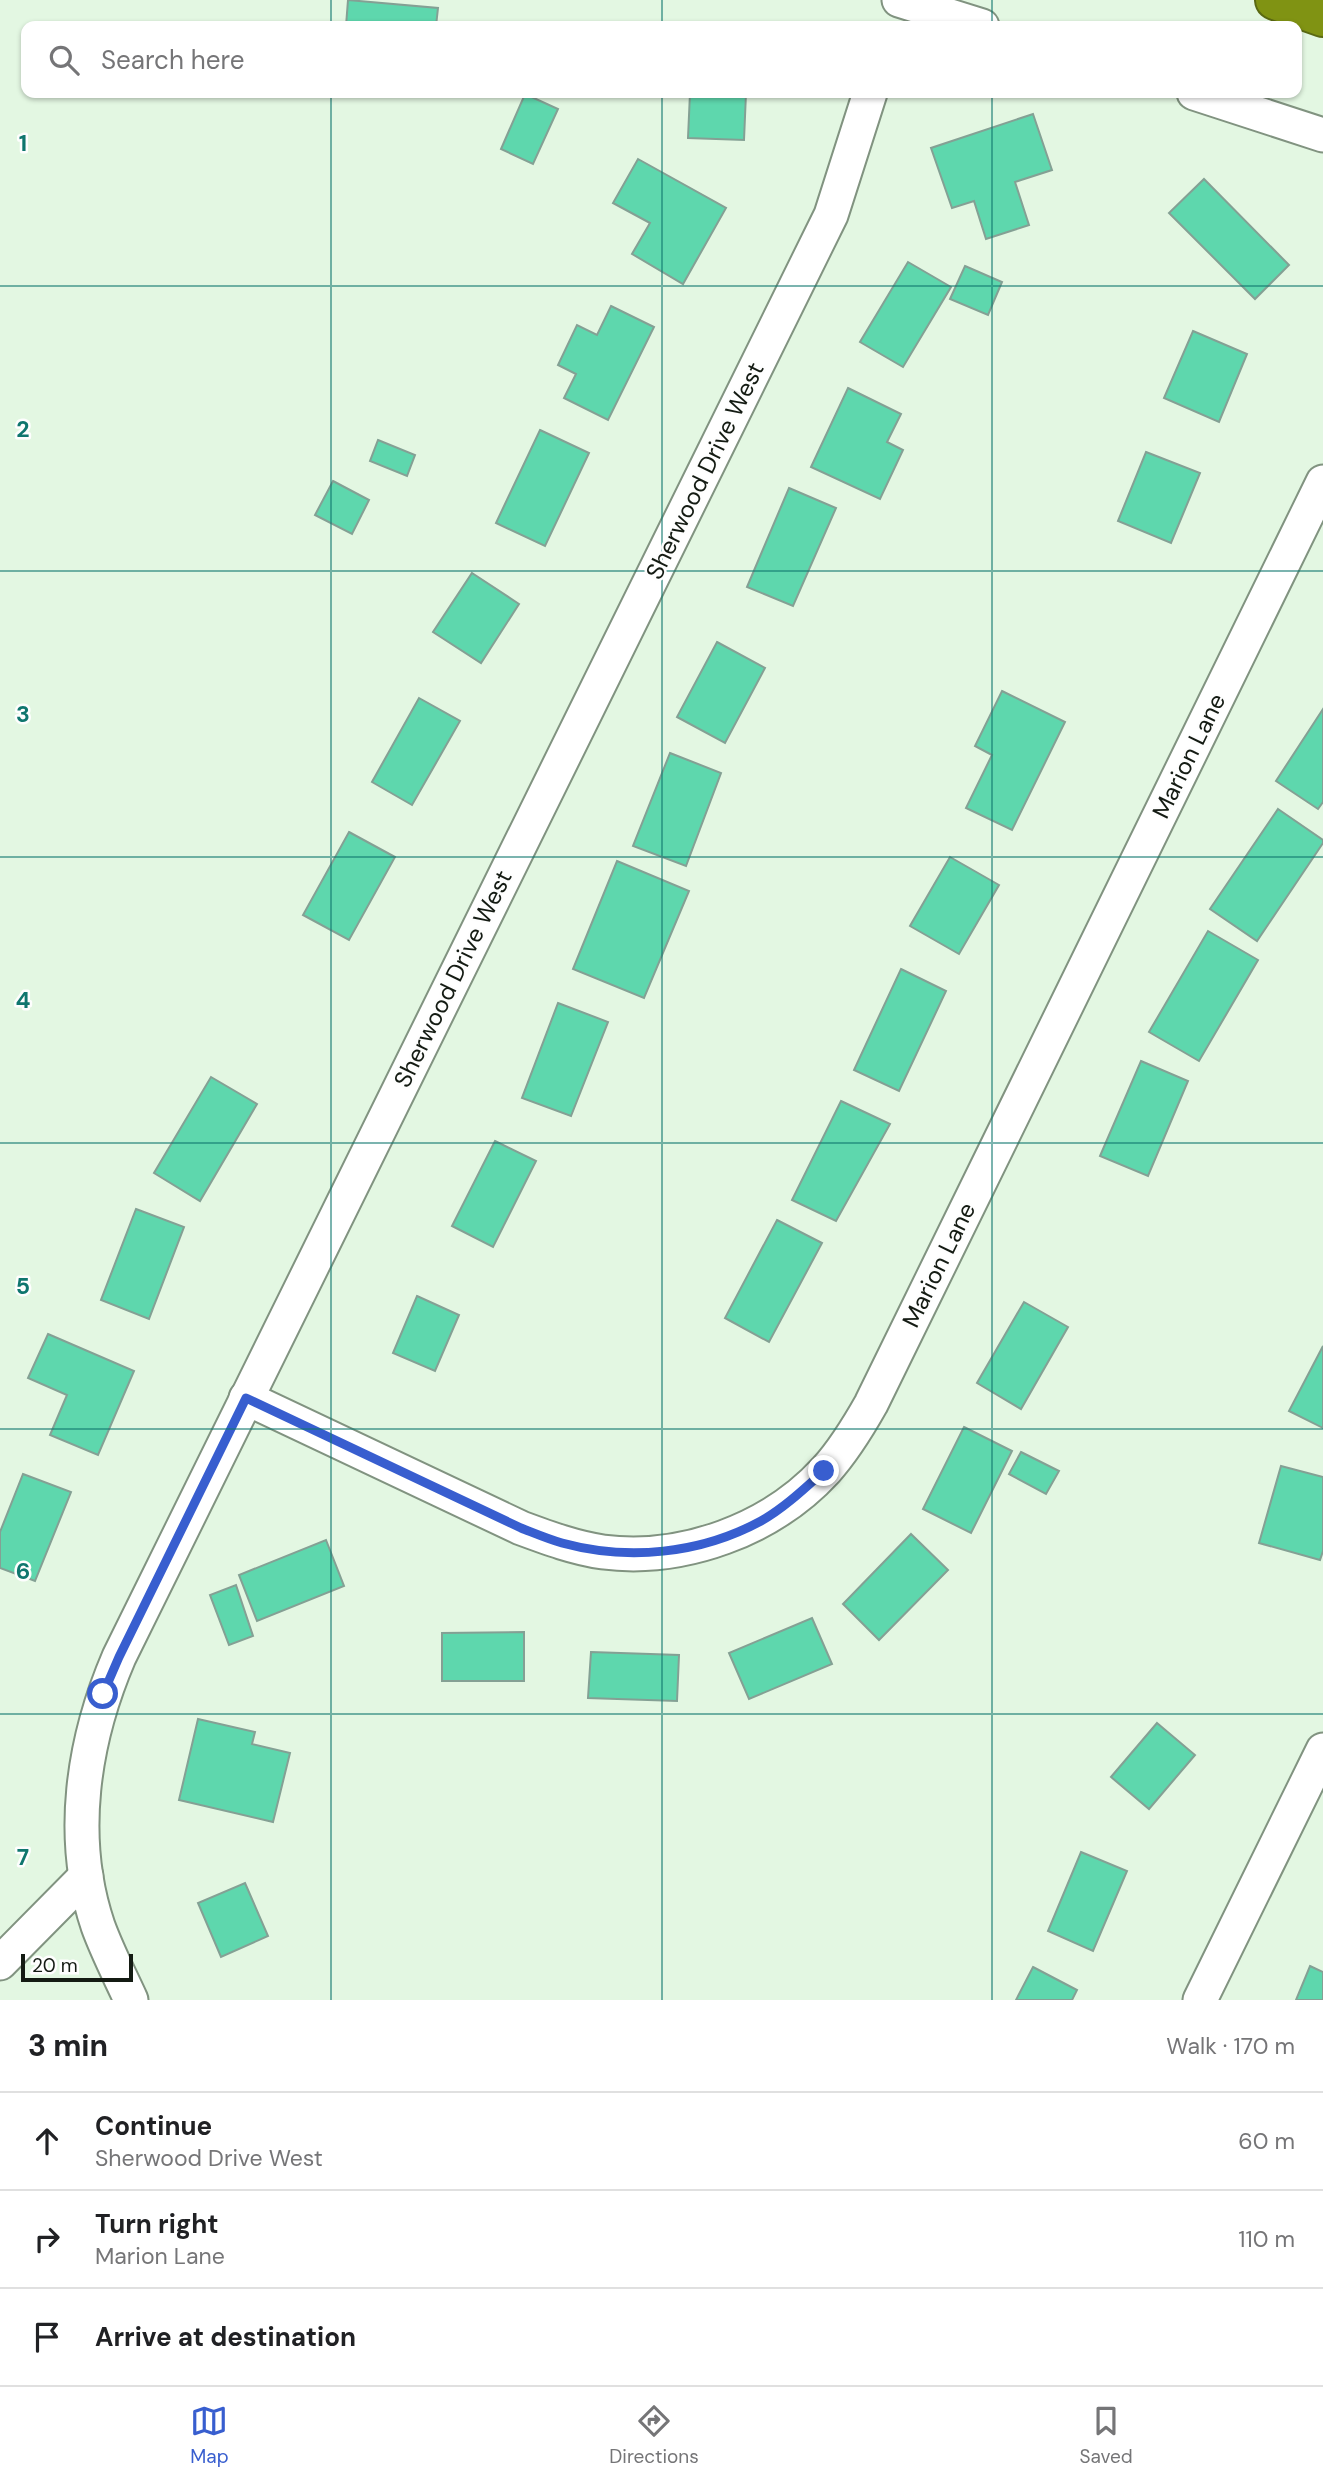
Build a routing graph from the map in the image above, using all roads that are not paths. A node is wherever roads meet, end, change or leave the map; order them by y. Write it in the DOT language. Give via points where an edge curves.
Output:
graph roads {
  1 [pos="1275,0"];
  2 [pos="898,9"];
  3 [pos="1323,17"];
  4 [pos="957,21"];
  5 [pos="868,98"];
  6 [pos="1209,98"];
  7 [pos="1323,135"];
  8 [pos="1323,482"];
  9 [pos="246,1398"];
  10 [pos="1323,1750"];
  11 [pos="86,1876"];
  12 [pos="0,1963"];
  13 [pos="131,2000"];
  14 [pos="1200,2000"];
  1 -- 3 [label="highway"];
  2 -- 4 [label="street"];
  5 -- 9 [label="street, Sherwood Drive West" via="831,215"];
  6 -- 7 [label="street"];
  8 -- 9 [label="street, Marion Lane" via="871,1404 851,1439 795,1498 761,1521 684,1549 603,1552 521,1528"];
  9 -- 11 [label="street, Sherwood Drive West" via="103,1694 85,1770"];
  10 -- 14 [label="street"];
  11 -- 12 [label="street"];
  11 -- 13 [label="street, Sherwood Drive West" via="98,1926"];
}
